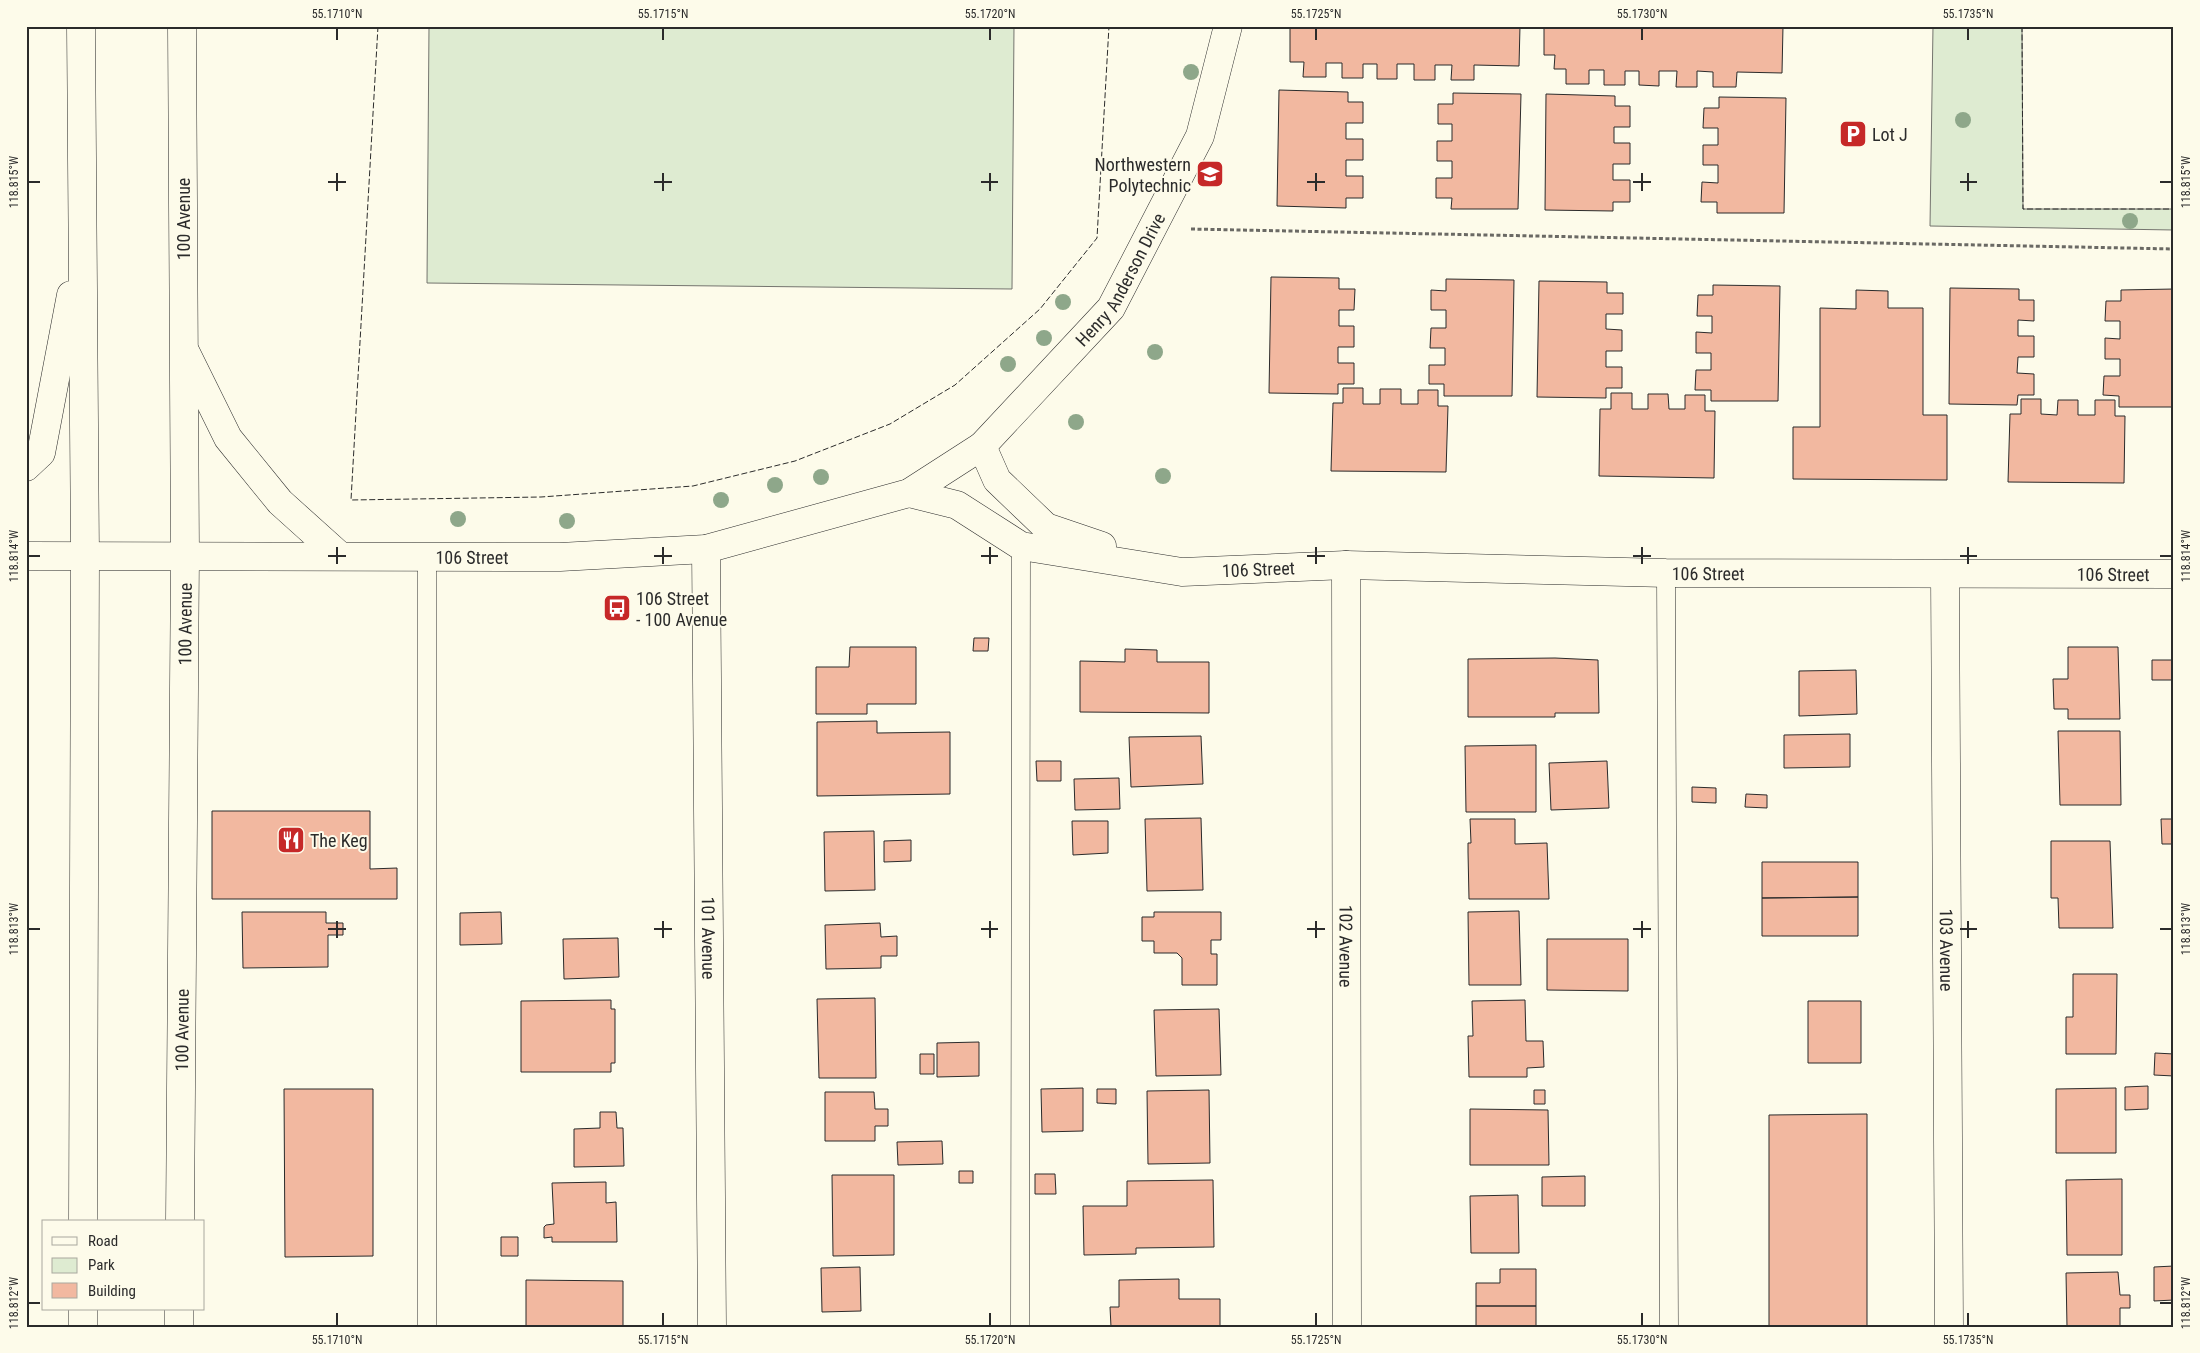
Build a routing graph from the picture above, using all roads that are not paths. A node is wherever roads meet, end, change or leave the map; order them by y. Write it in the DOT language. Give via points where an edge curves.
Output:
graph roads {
  1 [pos="82,26"];
  2 [pos="182,26"];
  3 [pos="1228,26"];
  4 [pos="82,235"];
  5 [pos="184,347"];
  6 [pos="982,446"];
  7 [pos="26,468"];
  8 [pos="909,493"];
  9 [pos="1021,546"];
  10 [pos="706,549"];
  11 [pos="185,555"];
  12 [pos="26,556"];
  13 [pos="85,556"];
  14 [pos="340,556"];
  15 [pos="427,556"];
  16 [pos="1346,565"];
  17 [pos="1182,572"];
  18 [pos="1666,573"];
  19 [pos="1945,574"];
  20 [pos="2174,574"];
  21 [pos="84,1220"];
  22 [pos="180,1220"];
  23 [pos="83,1310"];
  24 [pos="179,1310"];
  25 [pos="83,1327"];
  26 [pos="179,1327"];
  27 [pos="427,1327"];
  28 [pos="712,1327"];
  29 [pos="1020,1327"];
  30 [pos="1347,1327"];
  31 [pos="1669,1327"];
  32 [pos="1949,1327"];
  1 -- 4 [label="street"];
  2 -- 5 [label="street, 100 Avenue"];
  3 -- 6 [label="street, Henry Anderson Drive" via="1200,136 1111,308"];
  4 -- 7 [label="street" via="41,453"];
  4 -- 13 [label="street"];
  5 -- 11 [label="street, 100 Avenue"];
  5 -- 14 [label="street" via="228,438 280,502"];
  6 -- 8 [label="street, 106 Street"];
  6 -- 17 [label="street, 106 Street" via="997,480 1046,527"];
  8 -- 9 [label="street, 106 Street" via="957,505"];
  8 -- 10 [label="street, 106 Street"];
  9 -- 17 [label="street, 106 Street"];
  9 -- 29 [label="lane"];
  10 -- 15 [label="street, 106 Street" via="560,557"];
  10 -- 28 [label="street, 101 Avenue"];
  11 -- 13 [label="street, 106 Street"];
  11 -- 14 [label="street, 106 Street"];
  11 -- 22 [label="street, 100 Avenue"];
  12 -- 13 [label="street, 106 Street"];
  13 -- 21 [label="street"];
  14 -- 15 [label="street, 106 Street"];
  15 -- 27 [label="lane"];
  16 -- 17 [label="street, 106 Street"];
  16 -- 18 [label="street, 106 Street"];
  16 -- 30 [label="street, 102 Avenue"];
  18 -- 19 [label="street, 106 Street"];
  18 -- 31 [label="lane"];
  19 -- 20 [label="street, 106 Street"];
  19 -- 32 [label="street, 103 Avenue"];
  23 -- 25 [label="street"];
  24 -- 26 [label="street"];
}
